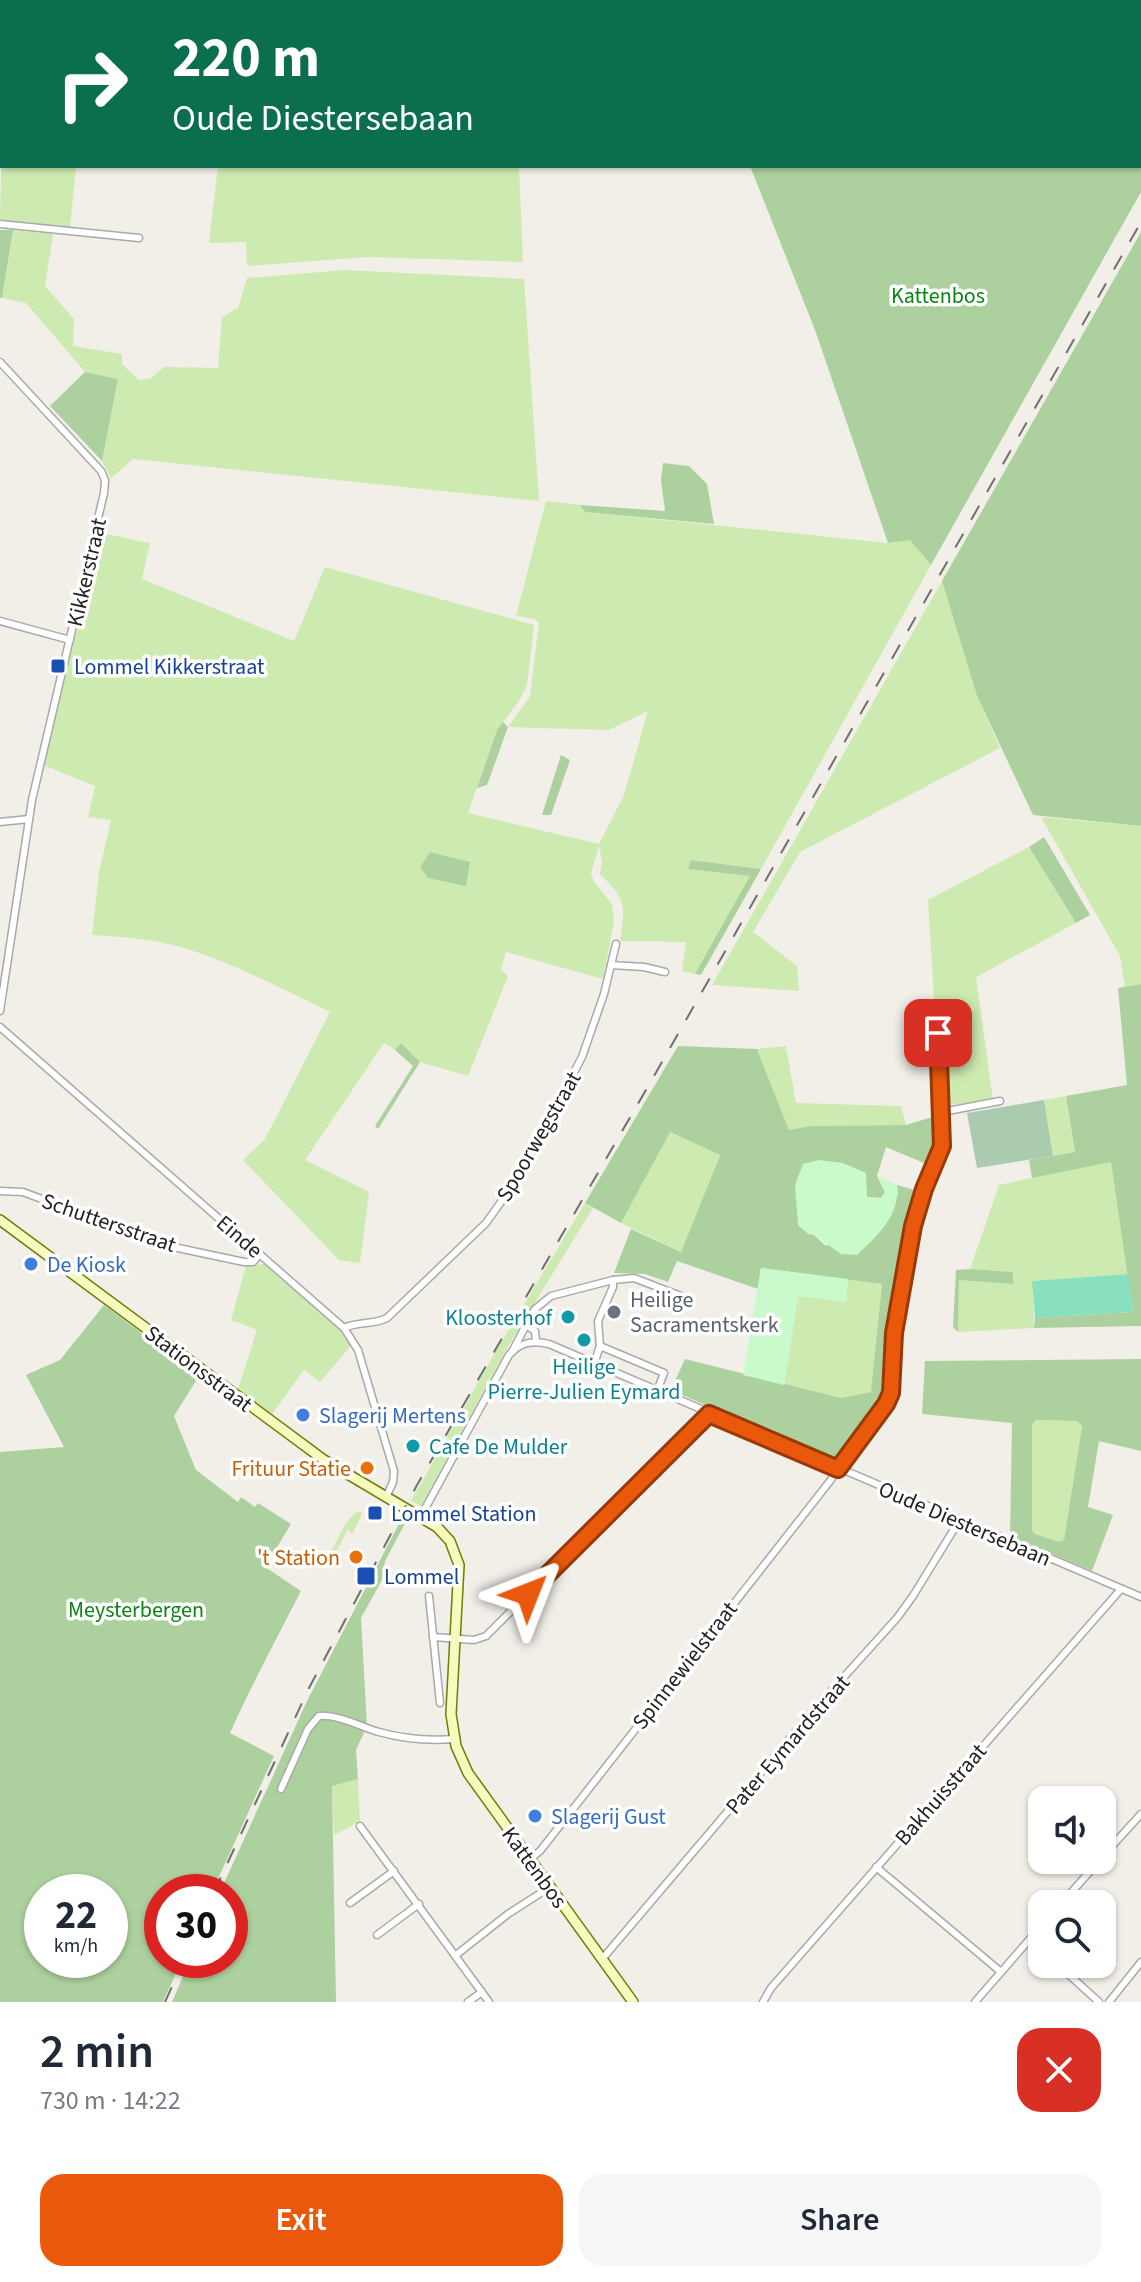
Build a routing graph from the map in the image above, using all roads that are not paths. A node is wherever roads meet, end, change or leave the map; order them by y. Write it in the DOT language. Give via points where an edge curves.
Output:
graph roads {
  1 [pos="0,224"];
  2 [pos="139,238"];
  3 [pos="0,362"];
  4 [pos="0,621"];
  5 [pos="70,640"];
  6 [pos="29,819"];
  7 [pos="0,822"];
  8 [pos="616,944"];
  9 [pos="611,965"];
  10 [pos="665,972"];
  11 [pos="0,1011"];
  12 [pos="0,1027"];
  13 [pos="938,1033"];
  14 [pos="1000,1101"];
  15 [pos="942,1112"];
  16 [pos="0,1191"];
  17 [pos="1,1224"];
  18 [pos="260,1254"];
  19 [pos="613,1280"];
  20 [pos="681,1296"];
  21 [pos="526,1325"];
  22 [pos="344,1328"];
  23 [pos="536,1341"];
  24 [pos="600,1346"];
  25 [pos="512,1352"];
  26 [pos="594,1364"];
  27 [pos="657,1391"];
  28 [pos="709,1414"];
  29 [pos="838,1469"];
  30 [pos="386,1497"];
  31 [pos="405,1507"];
  32 [pos="421,1516"];
  33 [pos="959,1521"];
  34 [pos="1121,1589"];
  35 [pos="429,1596"];
  36 [pos="1141,1597"];
  37 [pos="433,1637"];
  38 [pos="455,1638"];
  39 [pos="440,1703"];
  40 [pos="454,1739"];
  41 [pos="281,1789"];
  42 [pos="1141,1814"];
  43 [pos="360,1826"];
  44 [pos="1116,1842"];
  45 [pos="530,1859"];
  46 [pos="876,1867"];
  47 [pos="394,1871"];
  48 [pos="1088,1874"];
  49 [pos="550,1887"];
  50 [pos="1073,1890"];
  51 [pos="350,1903"];
  52 [pos="419,1904"];
  53 [pos="377,1935"];
  54 [pos="1028,1942"];
  55 [pos="456,1955"];
  56 [pos="603,1958"];
  57 [pos="1141,1962"];
  58 [pos="1001,1972"];
  59 [pos="1072,1978"];
  60 [pos="482,1992"];
  61 [pos="468,2002"];
  62 [pos="489,2002"];
  63 [pos="636,2002"];
  64 [pos="763,2002"];
  65 [pos="975,2002"];
  66 [pos="1099,2002"];
  67 [pos="1109,2002"];
  1 -- 2 [label="street"];
  3 -- 5 [label="street, Kikkerstraat" via="104,475"];
  4 -- 5 [label="street"];
  5 -- 6 [label="street, Kikkerstraat"];
  6 -- 7 [label="street"];
  6 -- 11 [label="street, Kikkerstraat"];
  8 -- 9 [label="street, Spoorwegstraat"];
  9 -- 10 [label="street"];
  9 -- 22 [label="street, Spoorwegstraat" via="582,1057 508,1194 486,1223 387,1318"];
  12 -- 18 [label="street, Einde"];
  13 -- 15 [label="street, Spinnewielstraat"];
  14 -- 15 [label="street"];
  15 -- 29 [label="street, Spinnewielstraat" via="942,1146 916,1214 901,1288 889,1398"];
  16 -- 18 [label="street, Schuttersstraat" via="23,1192 164,1245 244,1262 258,1260"];
  17 -- 30 [label="main road, Stationsstraat" via="336,1469"];
  18 -- 22 [label="street, Einde"];
  19 -- 20 [label="street" via="634,1278"];
  19 -- 21 [label="street" via="551,1296"];
  19 -- 24 [label="street" via="597,1326"];
  21 -- 23 [label="street" via="535,1331"];
  21 -- 25 [label="street"];
  22 -- 30 [label="street, Einde" via="358,1350 394,1471"];
  23 -- 25 [label="street"];
  23 -- 26 [label="street, Oude Diestersebaan"];
  24 -- 26 [label="street"];
  24 -- 27 [label="street" via="664,1373"];
  25 -- 32 [label="street"];
  26 -- 27 [label="street, Oude Diestersebaan"];
  27 -- 28 [label="street, Oude Diestersebaan"];
  28 -- 29 [label="street, Oude Diestersebaan"];
  28 -- 38 [label="street" via="486,1636"];
  29 -- 33 [label="street, Oude Diestersebaan"];
  29 -- 45 [label="street, Spinnewielstraat"];
  30 -- 31 [label="main road, Stationsstraat"];
  31 -- 32 [label="main road, Kattenbos"];
  32 -- 38 [label="main road, Kattenbos" via="444,1533 454,1550 459,1582"];
  33 -- 34 [label="street, Oude Diestersebaan"];
  33 -- 56 [label="street, Pater Eymardstraat" via="897,1618"];
  34 -- 36 [label="street, Oude Diestersebaan"];
  34 -- 46 [label="street, Bakhuisstraat"];
  35 -- 37 [label="street"];
  37 -- 38 [label="street"];
  37 -- 39 [label="street"];
  38 -- 40 [label="main road, Kattenbos"];
  40 -- 41 [label="street" via="405,1737 319,1716"];
  40 -- 45 [label="main road, Kattenbos" via="468,1773"];
  42 -- 44 [label="street"];
  43 -- 47 [label="street"];
  45 -- 49 [label="main road, Kattenbos"];
  46 -- 58 [label="street"];
  46 -- 64 [label="street, Bakhuisstraat"];
  47 -- 51 [label="street"];
  47 -- 52 [label="street"];
  48 -- 50 [label="street"];
  49 -- 55 [label="street"];
  49 -- 56 [label="main road, Kattenbos"];
  52 -- 53 [label="street"];
  52 -- 55 [label="street"];
  54 -- 58 [label="street"];
  55 -- 60 [label="street"];
  56 -- 63 [label="main road, Kattenbos"];
  57 -- 67 [label="street"];
  58 -- 65 [label="street"];
  59 -- 66 [label="street"];
  60 -- 61 [label="street"];
  60 -- 62 [label="street"];
}
